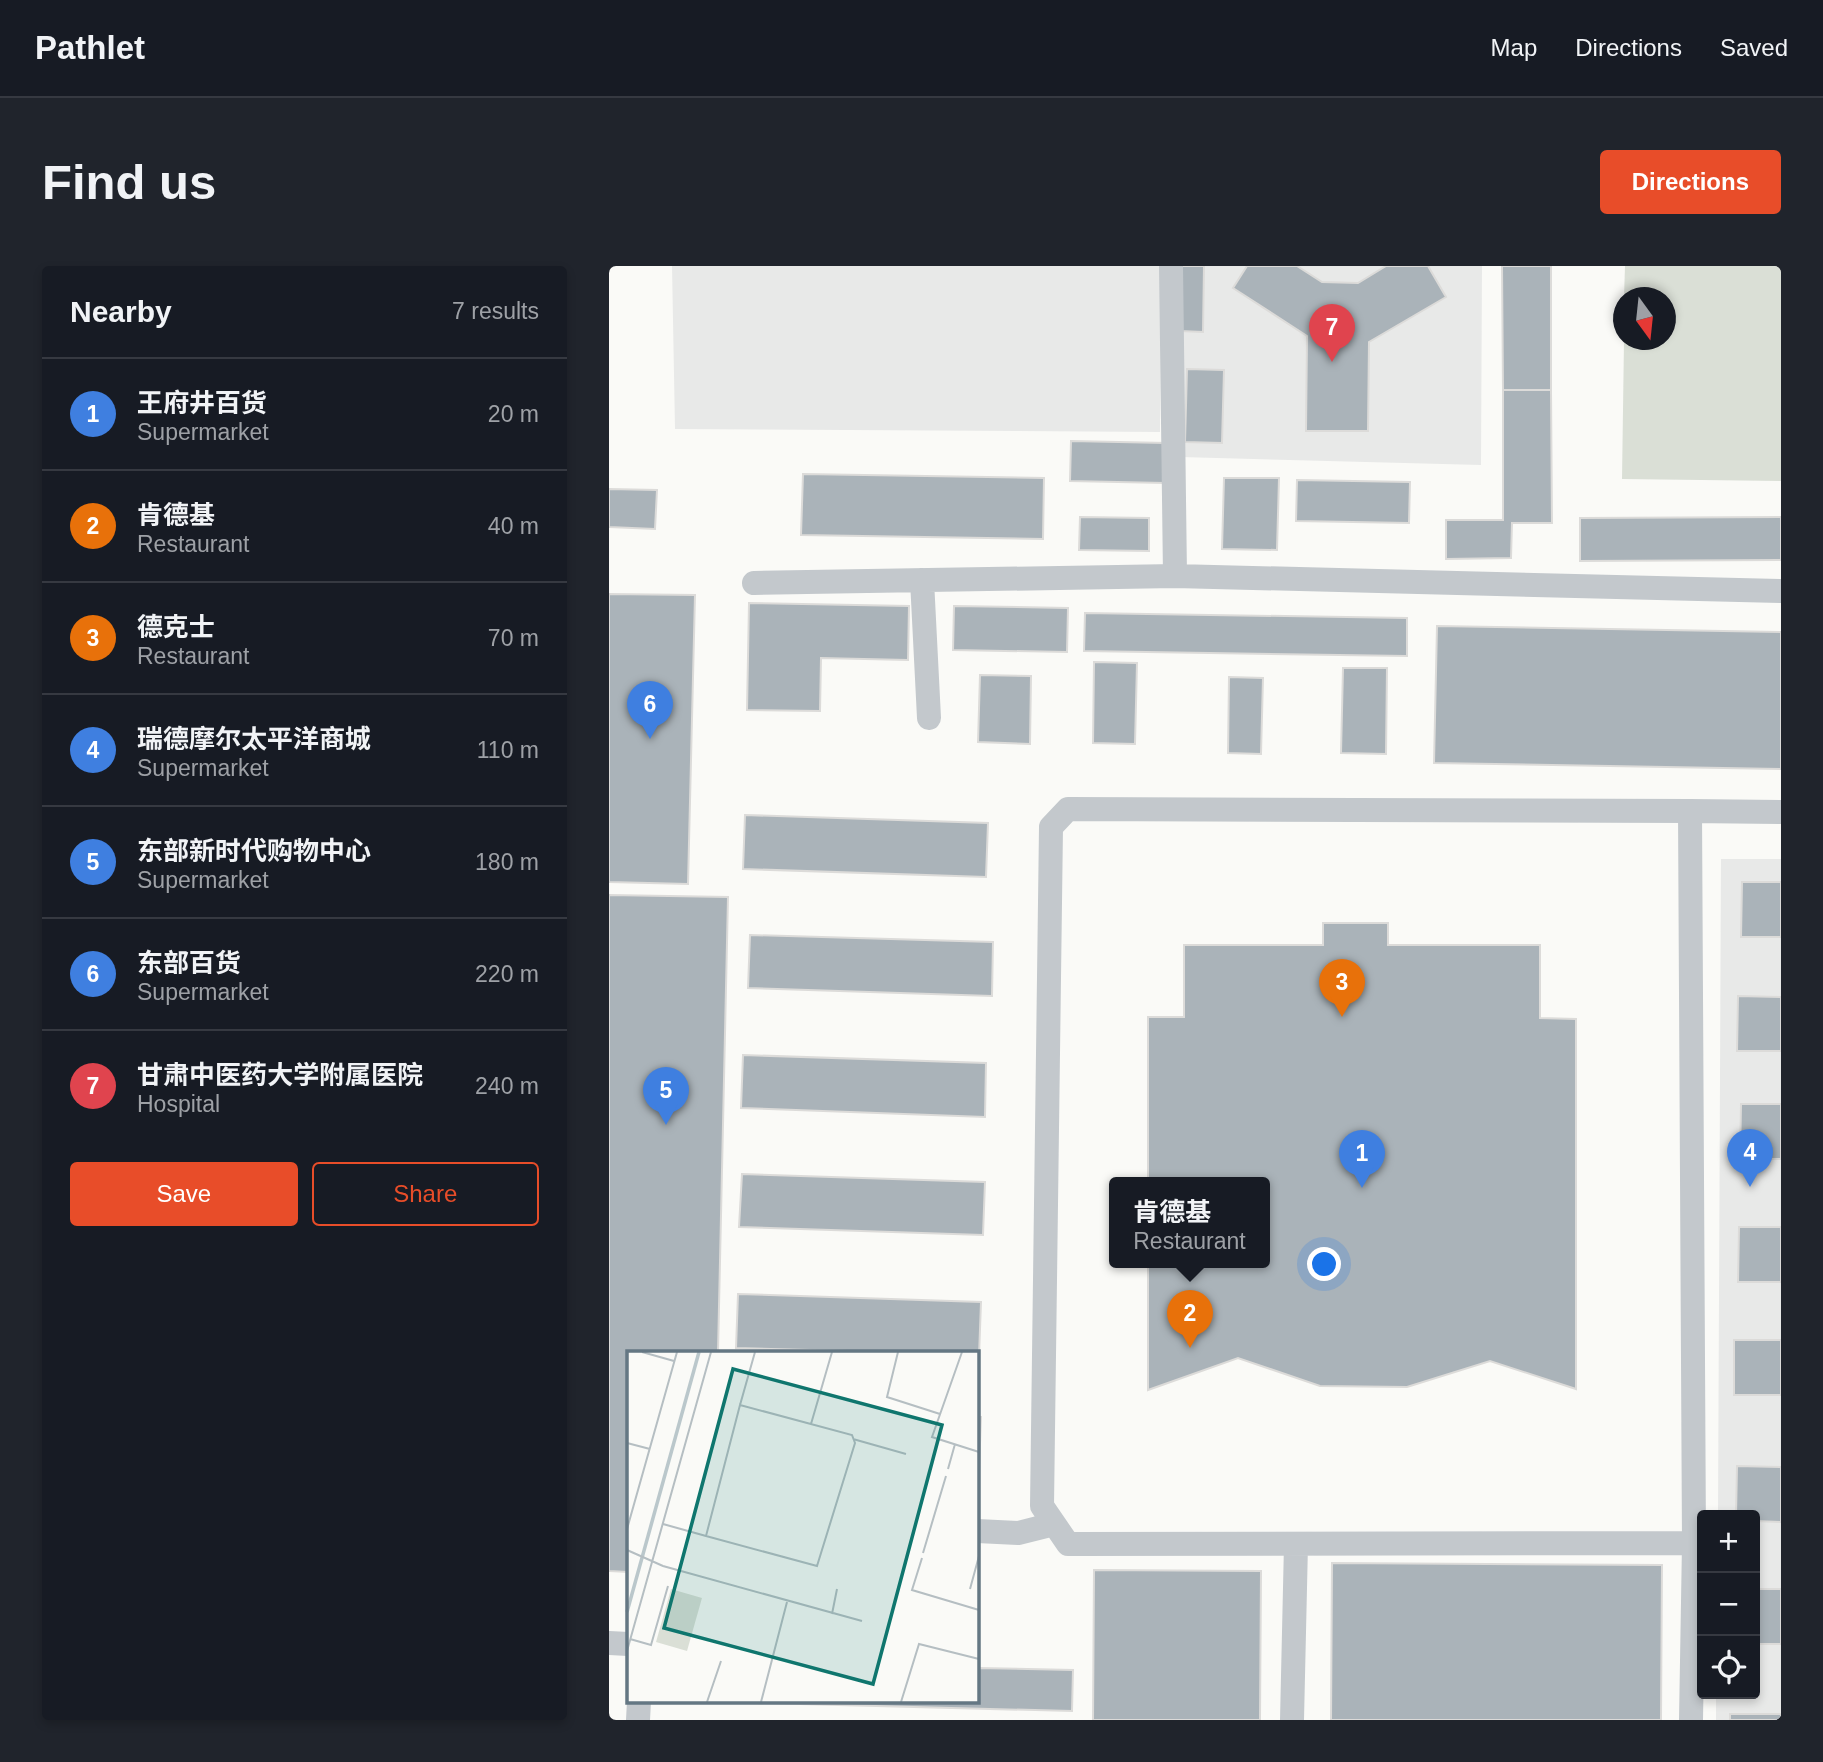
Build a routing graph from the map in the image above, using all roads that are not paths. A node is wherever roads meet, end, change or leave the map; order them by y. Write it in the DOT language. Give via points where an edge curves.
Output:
graph roads {
  1 [pos="1171,266"];
  2 [pos="1175,576"];
  3 [pos="922,580"];
  4 [pos="754,583"];
  5 [pos="1781,591"];
  6 [pos="929,718"];
  7 [pos="1690,811"];
  8 [pos="1781,812"];
  9 [pos="1054,1524"];
  10 [pos="978,1531"];
  11 [pos="1694,1543"];
  12 [pos="1296,1544"];
  13 [pos="609,1643"];
  14 [pos="627,1644"];
  15 [pos="639,1702"];
  16 [pos="638,1720"];
  17 [pos="1292,1720"];
  18 [pos="1691,1720"];
  1 -- 2 [label="street"];
  2 -- 3 [label="street"];
  2 -- 5 [label="street"];
  3 -- 4 [label="street"];
  3 -- 6 [label="street"];
  7 -- 8 [label="street"];
  7 -- 9 [label="street" via="1068,809 1051,827 1042,1506"];
  7 -- 11 [label="street"];
  9 -- 10 [label="street" via="1018,1533"];
  9 -- 12 [label="street" via="1068,1544"];
  11 -- 12 [label="street"];
  11 -- 18 [label="street"];
  12 -- 17 [label="street"];
  13 -- 14 [label="street"];
  15 -- 16 [label="street"];
}
